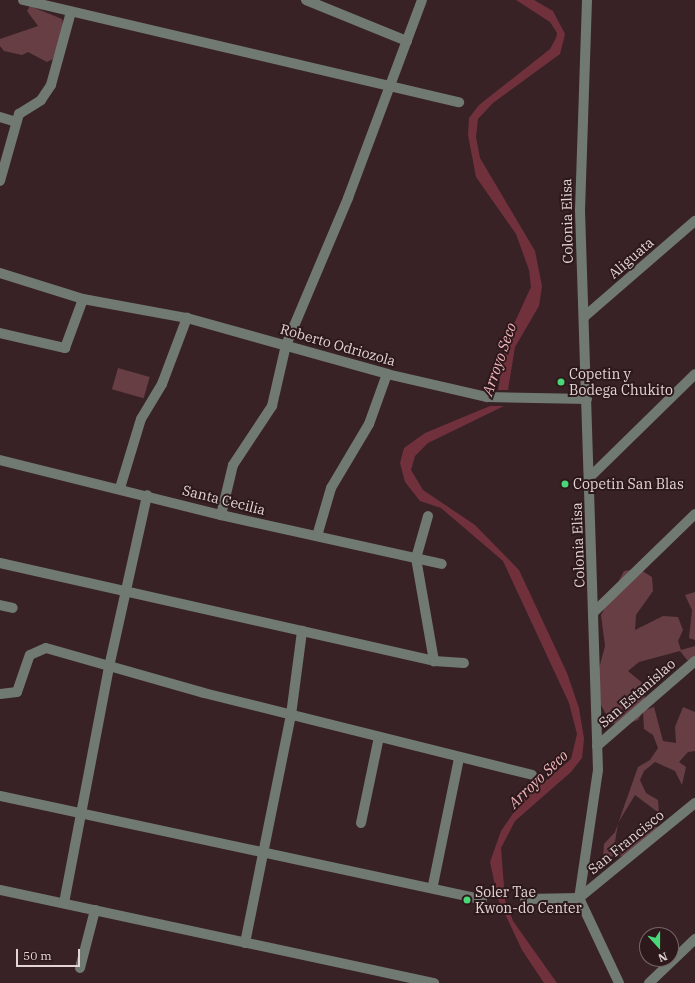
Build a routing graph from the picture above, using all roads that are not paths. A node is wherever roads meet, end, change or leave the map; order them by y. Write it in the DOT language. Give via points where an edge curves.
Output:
graph roads {
  1 [pos="23,0"];
  2 [pos="306,0"];
  3 [pos="422,0"];
  4 [pos="587,0"];
  5 [pos="71,12"];
  6 [pos="407,41"];
  7 [pos="388,86"];
  8 [pos="459,102"];
  9 [pos="0,117"];
  10 [pos="16,122"];
  11 [pos="0,181"];
  12 [pos="695,221"];
  13 [pos="0,273"];
  14 [pos="83,298"];
  15 [pos="584,317"];
  16 [pos="187,318"];
  17 [pos="0,333"];
  18 [pos="286,345"];
  19 [pos="387,374"];
  20 [pos="695,374"];
  21 [pos="587,399"];
  22 [pos="0,460"];
  23 [pos="590,477"];
  24 [pos="120,488"];
  25 [pos="147,495"];
  26 [pos="221,514"];
  27 [pos="695,514"];
  28 [pos="428,516"];
  29 [pos="317,536"];
  30 [pos="416,558"];
  31 [pos="0,563"];
  32 [pos="442,564"];
  33 [pos="124,592"];
  34 [pos="0,605"];
  35 [pos="13,608"];
  36 [pos="594,612"];
  37 [pos="302,631"];
  38 [pos="434,661"];
  39 [pos="695,661"];
  40 [pos="464,663"];
  41 [pos="109,667"];
  42 [pos="0,694"];
  43 [pos="291,715"];
  44 [pos="379,737"];
  45 [pos="597,746"];
  46 [pos="460,758"];
  47 [pos="532,775"];
  48 [pos="0,796"];
  49 [pos="695,803"];
  50 [pos="80,814"];
  51 [pos="361,823"];
  52 [pos="263,852"];
  53 [pos="433,886"];
  54 [pos="0,890"];
  55 [pos="579,898"];
  56 [pos="482,899"];
  57 [pos="525,899"];
  58 [pos="64,903"];
  59 [pos="95,910"];
  60 [pos="695,939"];
  61 [pos="245,943"];
  62 [pos="80,968"];
  63 [pos="434,983"];
  64 [pos="619,983"];
  65 [pos="649,983"];
  1 -- 5 [label="street"];
  2 -- 6 [label="street"];
  3 -- 6 [label="street"];
  4 -- 15 [label="street, Colonia Elisa" via="580,210"];
  5 -- 7 [label="street"];
  5 -- 10 [label="street" via="46,95 25,108"];
  6 -- 7 [label="street"];
  7 -- 8 [label="street"];
  7 -- 18 [label="street" via="348,198"];
  9 -- 10 [label="street"];
  10 -- 11 [label="street"];
  12 -- 15 [label="street, Aliguata"];
  13 -- 14 [label="street, Roberto Odriozola"];
  14 -- 16 [label="street, Roberto Odriozola"];
  14 -- 17 [label="street" via="65,348"];
  15 -- 21 [label="street, Colonia Elisa"];
  16 -- 18 [label="street, Roberto Odriozola"];
  16 -- 24 [label="street" via="162,384 141,420"];
  18 -- 19 [label="street, Roberto Odriozola"];
  18 -- 26 [label="street" via="272,406 233,465"];
  19 -- 21 [label="street, Roberto Odriozola" via="487,397"];
  19 -- 29 [label="street" via="369,424 331,488"];
  20 -- 23 [label="street"];
  21 -- 23 [label="street, Colonia Elisa"];
  22 -- 24 [label="street, Santa Cecilia"];
  23 -- 36 [label="street, Colonia Elisa"];
  24 -- 25 [label="street, Santa Cecilia"];
  25 -- 26 [label="street, Santa Cecilia"];
  25 -- 33 [label="street"];
  26 -- 29 [label="street, Santa Cecilia"];
  27 -- 36 [label="street"];
  28 -- 30 [label="street"];
  29 -- 30 [label="street, Santa Cecilia"];
  30 -- 32 [label="street, Santa Cecilia"];
  30 -- 38 [label="street"];
  31 -- 33 [label="street"];
  33 -- 37 [label="street"];
  33 -- 41 [label="street"];
  34 -- 35 [label="street"];
  36 -- 45 [label="street, Colonia Elisa"];
  37 -- 38 [label="street"];
  37 -- 43 [label="street"];
  38 -- 40 [label="street"];
  39 -- 45 [label="street, San Estanislao"];
  41 -- 42 [label="street" via="37,649 30,655 17,692"];
  41 -- 43 [label="street"];
  41 -- 50 [label="street"];
  43 -- 44 [label="street"];
  43 -- 52 [label="street"];
  44 -- 46 [label="street"];
  44 -- 51 [label="street"];
  45 -- 55 [label="street, Colonia Elisa" via="598,770"];
  46 -- 47 [label="street"];
  46 -- 53 [label="street"];
  48 -- 50 [label="street"];
  49 -- 55 [label="street, San Francisco"];
  50 -- 52 [label="street"];
  50 -- 58 [label="street"];
  52 -- 53 [label="street"];
  52 -- 61 [label="street"];
  53 -- 56 [label="street"];
  54 -- 58 [label="street"];
  55 -- 57 [label="street"];
  55 -- 64 [label="street"];
  58 -- 59 [label="street"];
  59 -- 61 [label="street"];
  59 -- 62 [label="street"];
  60 -- 65 [label="street"];
  61 -- 63 [label="street"];
}
